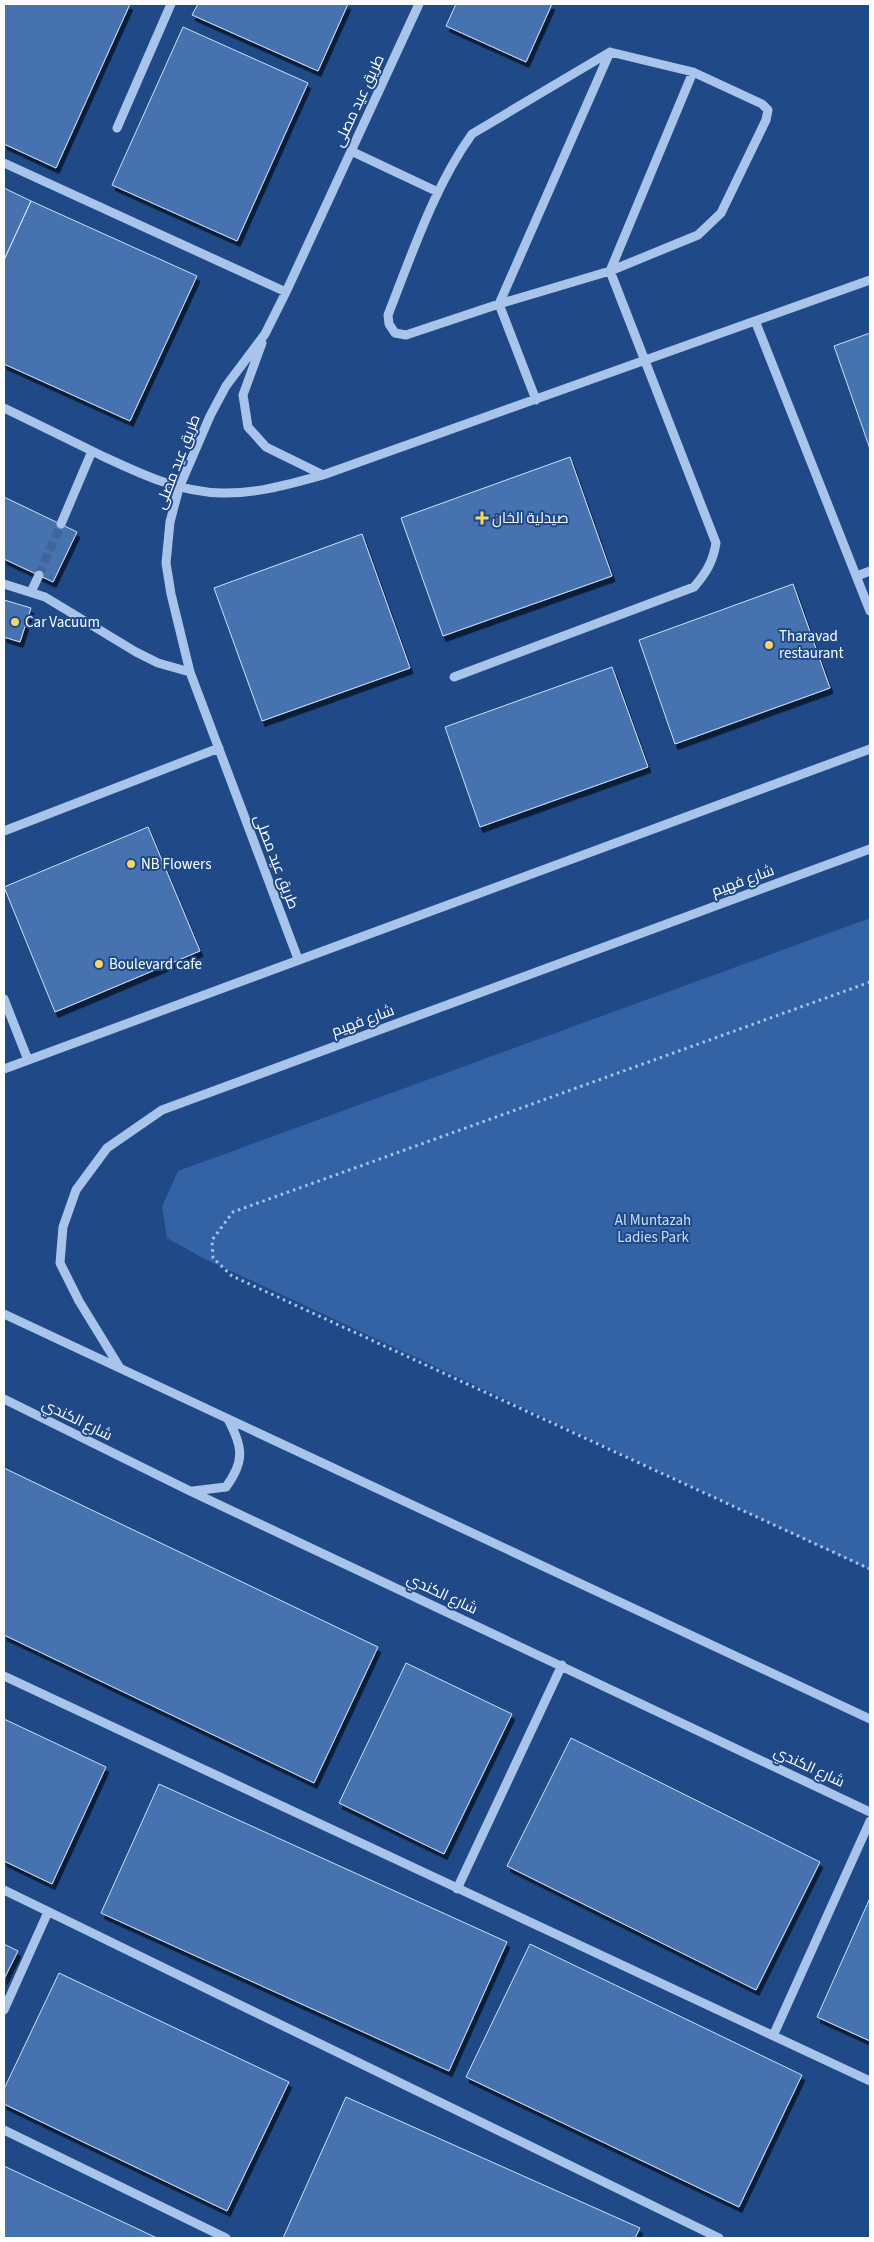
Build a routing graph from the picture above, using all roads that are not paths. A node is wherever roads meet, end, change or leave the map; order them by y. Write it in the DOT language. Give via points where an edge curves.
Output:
graph roads {
  1 [pos="171,4"];
  2 [pos="419,4"];
  3 [pos="610,52"];
  4 [pos="692,72"];
  5 [pos="116,128"];
  6 [pos="350,151"];
  7 [pos="4,163"];
  8 [pos="438,192"];
  9 [pos="610,271"];
  10 [pos="870,280"];
  11 [pos="286,292"];
  12 [pos="499,304"];
  13 [pos="756,322"];
  14 [pos="265,334"];
  15 [pos="645,362"];
  16 [pos="536,400"];
  17 [pos="4,408"];
  18 [pos="92,451"];
  19 [pos="323,474"];
  20 [pos="179,488"];
  21 [pos="61,524"];
  22 [pos="870,571"];
  23 [pos="39,575"];
  24 [pos="856,576"];
  25 [pos="4,584"];
  26 [pos="31,592"];
  27 [pos="870,611"];
  28 [pos="190,672"];
  29 [pos="454,677"];
  30 [pos="219,748"];
  31 [pos="870,749"];
  32 [pos="4,831"];
  33 [pos="870,849"];
  34 [pos="298,959"];
  35 [pos="4,999"];
  36 [pos="28,1060"];
  37 [pos="4,1069"];
  38 [pos="4,1314"];
  39 [pos="120,1368"];
  40 [pos="4,1399"];
  41 [pos="228,1419"];
  42 [pos="190,1492"];
  43 [pos="562,1665"];
  44 [pos="4,1676"];
  45 [pos="870,1719"];
  46 [pos="870,1812"];
  47 [pos="870,1821"];
  48 [pos="457,1888"];
  49 [pos="4,1890"];
  50 [pos="48,1912"];
  51 [pos="4,2010"];
  52 [pos="773,2036"];
  53 [pos="870,2081"];
  54 [pos="4,2130"];
  55 [pos="226,2238"];
  56 [pos="719,2238"];
  1 -- 5 [label="street"];
  2 -- 6 [label="street, طريق عيد مصلى"];
  3 -- 4 [label="street"];
  3 -- 8 [label="street" via="472,134"];
  3 -- 12 [label="street"];
  4 -- 9 [label="street"];
  4 -- 9 [label="street" via="762,104 768,110 766,120 721,213 713,223 684,242"];
  6 -- 8 [label="street"];
  6 -- 11 [label="street, طريق عيد مصلى"];
  7 -- 11 [label="street"];
  8 -- 12 [label="street" via="388,315 389,324 395,333 406,335"];
  9 -- 12 [label="street"];
  9 -- 15 [label="street"];
  10 -- 13 [label="street"];
  11 -- 14 [label="street, طريق عيد مصلى"];
  12 -- 16 [label="street"];
  13 -- 15 [label="street"];
  13 -- 24 [label="street"];
  14 -- 19 [label="street" via="244,395 248,427 266,447"];
  14 -- 20 [label="street, طريق عيد مصلى" via="226,386"];
  15 -- 16 [label="street"];
  15 -- 29 [label="street" via="716,543 714,558 706,573 694,587"];
  16 -- 19 [label="street"];
  17 -- 18 [label="street"];
  18 -- 20 [label="street"];
  18 -- 21 [label="street"];
  19 -- 20 [label="street" via="251,491 223,493"];
  20 -- 28 [label="street, طريق عيد مصلى" via="170,522 166,563"];
  22 -- 24 [label="street"];
  23 -- 26 [label="street"];
  24 -- 27 [label="street"];
  25 -- 26 [label="street"];
  26 -- 28 [label="street" via="45,597 136,652 158,663"];
  28 -- 30 [label="street, طريق عيد مصلى"];
  30 -- 32 [label="street"];
  30 -- 34 [label="street, طريق عيد مصلى"];
  31 -- 34 [label="street"];
  33 -- 39 [label="street, شارع فهيم" via="162,1110 108,1148 76,1190 63,1227 60,1263"];
  34 -- 36 [label="street"];
  35 -- 36 [label="street"];
  36 -- 37 [label="street"];
  38 -- 39 [label="street"];
  39 -- 41 [label="street"];
  40 -- 42 [label="street, شارع الكندي"];
  41 -- 42 [label="street" via="238,1438 241,1456 237,1472 226,1487"];
  41 -- 45 [label="street"];
  42 -- 43 [label="street, شارع الكندي"];
  43 -- 46 [label="street, شارع الكندي"];
  43 -- 48 [label="street"];
  44 -- 48 [label="street"];
  47 -- 52 [label="street"];
  48 -- 52 [label="street"];
  49 -- 50 [label="street"];
  50 -- 51 [label="street"];
  50 -- 56 [label="street"];
  52 -- 53 [label="street"];
  54 -- 55 [label="street"];
}
